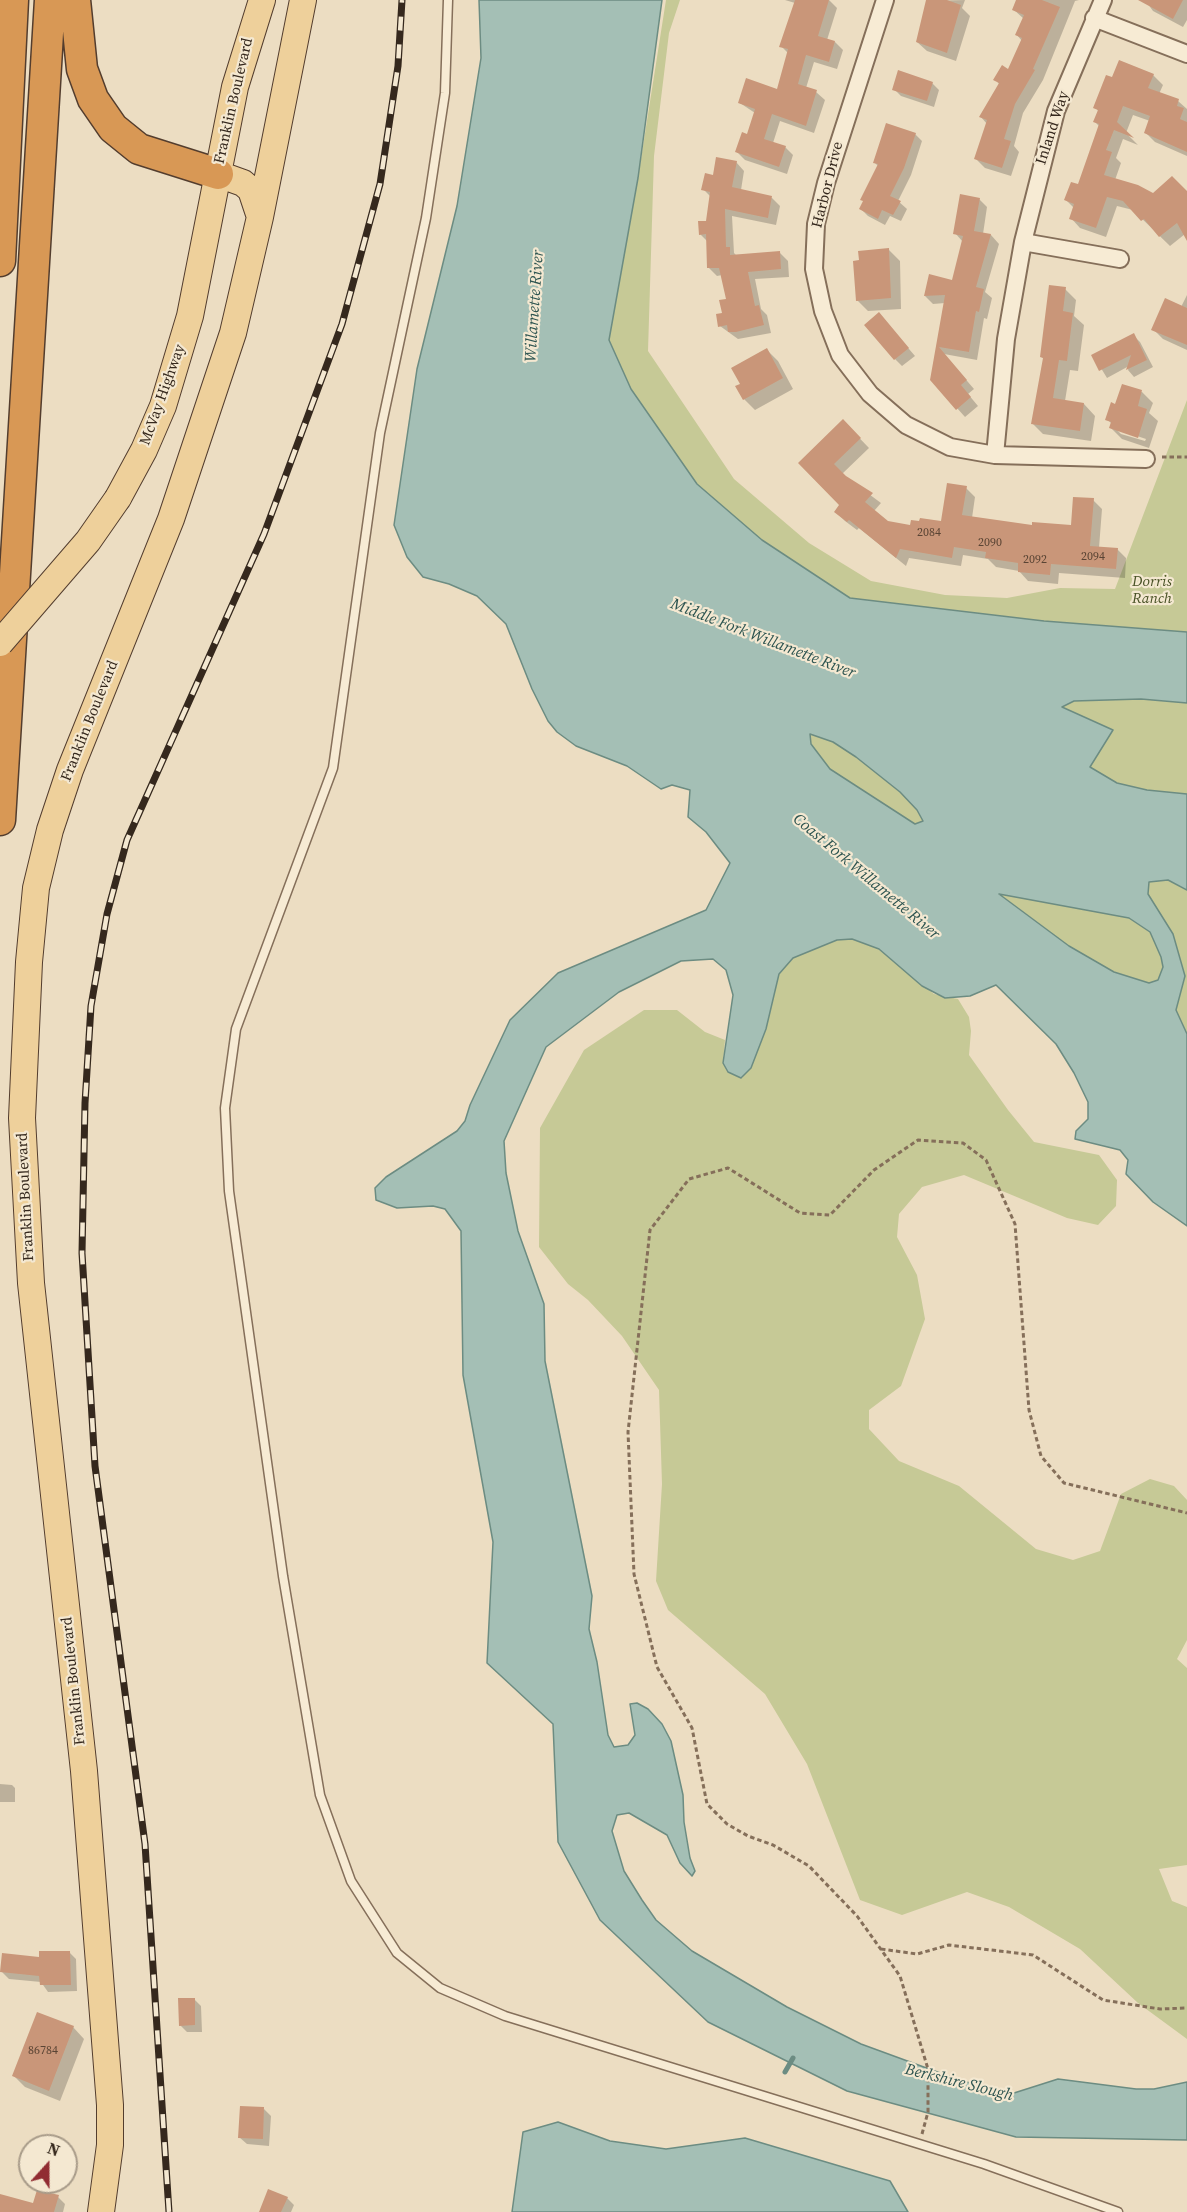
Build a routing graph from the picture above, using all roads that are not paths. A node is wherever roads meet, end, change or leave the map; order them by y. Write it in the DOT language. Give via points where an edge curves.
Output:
graph roads {
  1 [pos="13,0"];
  2 [pos="50,0"];
  3 [pos="75,0"];
  4 [pos="262,0"];
  5 [pos="303,0"];
  6 [pos="448,0"];
  7 [pos="885,0"];
  8 [pos="1102,0"];
  9 [pos="1094,18"];
  10 [pos="1187,54"];
  11 [pos="218,174"];
  12 [pos="260,216"];
  13 [pos="1023,242"];
  14 [pos="1120,259"];
  15 [pos="0,261"];
  16 [pos="995,454"];
  17 [pos="1146,459"];
  18 [pos="0,643"];
  19 [pos="0,820"];
  20 [pos="101,2212"];
  21 [pos="1118,2212"];
  1 -- 15 [label="highway"];
  2 -- 19 [label="highway"];
  3 -- 11 [label="highway" via="82,69 93,99 113,128 139,149"];
  4 -- 11 [label="main road, Franklin Boulevard" via="235,87"];
  5 -- 12 [label="main road, Franklin Boulevard"];
  6 -- 21 [label="lane" via="446,93 426,218 380,433 333,768 236,1029 225,1108 229,1191 320,1795 356,1890 397,1953 440,1988 505,2016 919,2144"];
  7 -- 16 [label="street, Harbor Drive" via="816,224 814,269 823,311 840,355 870,394 906,425 950,447"];
  8 -- 9 [label="street, Inland Way"];
  9 -- 10 [label="street"];
  9 -- 13 [label="street, Inland Way" via="1056,111"];
  11 -- 12 [label="main road, Franklin Boulevard" via="251,190"];
  11 -- 18 [label="main road, McVay Highway, bridge" via="190,316 144,450 118,498 88,541"];
  12 -- 20 [label="main road, Franklin Boulevard" via="233,333 171,519 70,770 50,830 36,888 29,962 22,1118 31,1283 84,1771 110,2105 110,2145"];
  13 -- 14 [label="street"];
  13 -- 16 [label="street, Inland Way" via="1006,339"];
  16 -- 17 [label="street, Harbor Drive"];
}
